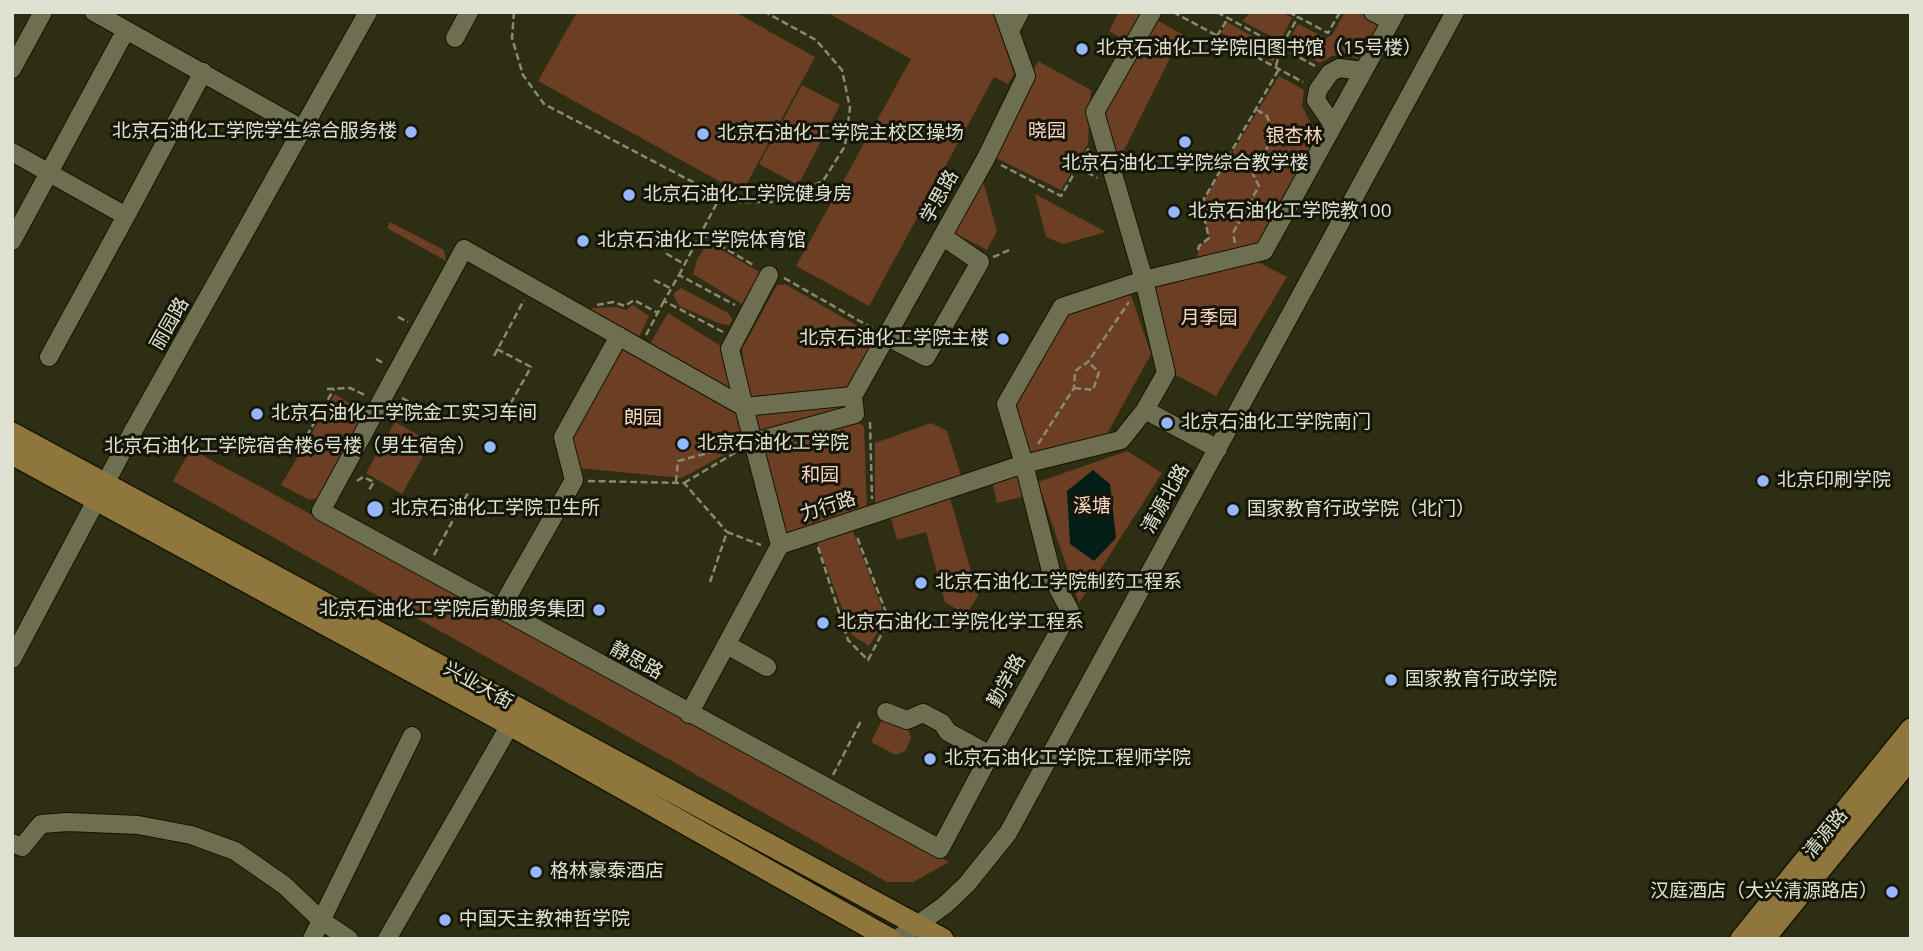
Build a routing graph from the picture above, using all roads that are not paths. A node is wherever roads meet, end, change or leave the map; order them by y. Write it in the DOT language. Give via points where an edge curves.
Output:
graph roads {
  1 [pos="43,12"];
  2 [pos="94,12"];
  3 [pos="368,12"];
  4 [pos="470,12"];
  5 [pos="1003,12"];
  6 [pos="1020,12"];
  7 [pos="1152,12"];
  8 [pos="1373,12"];
  9 [pos="1455,12"];
  10 [pos="1393,17"];
  11 [pos="126,30"];
  12 [pos="1010,31"];
  13 [pos="455,38"];
  14 [pos="12,69"];
  15 [pos="1363,71"];
  16 [pos="203,72"];
  17 [pos="1333,125"];
  18 [pos="304,130"];
  19 [pos="12,152"];
  20 [pos="51,173"];
  21 [pos="126,216"];
  22 [pos="942,236"];
  23 [pos="12,241"];
  24 [pos="769,275"];
  25 [pos="1144,280"];
  26 [pos="619,336"];
  27 [pos="886,336"];
  28 [pos="49,357"];
  29 [pos="853,396"];
  30 [pos="744,407"];
  31 [pos="1145,410"];
  32 [pos="12,433"];
  33 [pos="754,442"];
  34 [pos="1218,449"];
  35 [pos="12,454"];
  36 [pos="1024,464"];
  37 [pos="106,483"];
  38 [pos="95,502"];
  39 [pos="779,548"];
  40 [pos="499,610"];
  41 [pos="727,645"];
  42 [pos="12,659"];
  43 [pos="767,667"];
  44 [pos="886,712"];
  45 [pos="689,714"];
  46 [pos="510,725"];
  47 [pos="1911,729"];
  48 [pos="412,736"];
  49 [pos="990,755"];
  50 [pos="1911,758"];
  51 [pos="17,845"];
  52 [pos="322,921"];
  53 [pos="918,925"];
  54 [pos="312,939"];
  55 [pos="348,939"];
  56 [pos="387,939"];
  57 [pos="890,939"];
  58 [pos="897,939"];
  59 [pos="943,939"];
  60 [pos="1741,939"];
  61 [pos="1764,939"];
  1 -- 14 [label="street"];
  2 -- 11 [label="street"];
  3 -- 18 [label="street, 丽园路"];
  4 -- 13 [label="street"];
  5 -- 12 [label="street, 学思路"];
  6 -- 12 [label="street"];
  7 -- 25 [label="street, 力行路" via="1095,112"];
  8 -- 10 [label="street"];
  9 -- 34 [label="street, 清源北路"];
  10 -- 15 [label="street"];
  11 -- 16 [label="street"];
  11 -- 20 [label="street"];
  12 -- 22 [label="street, 学思路" via="1026,76"];
  15 -- 17 [label="street"];
  15 -- 17 [label="street" via="1339,68 1318,90 1316,100"];
  16 -- 18 [label="street"];
  16 -- 21 [label="street"];
  17 -- 25 [label="street" via="1264,251"];
  18 -- 37 [label="street, 丽园路"];
  19 -- 20 [label="street"];
  20 -- 21 [label="street"];
  20 -- 23 [label="street"];
  21 -- 28 [label="street"];
  22 -- 27 [label="street, 学思路"];
  22 -- 27 [label="street" via="980,262 926,357"];
  24 -- 30 [label="street, 力行路" via="730,349"];
  25 -- 31 [label="street, 力行路" via="1166,373"];
  25 -- 36 [label="street" via="1062,307 1006,404"];
  26 -- 30 [label="street"];
  26 -- 40 [label="street" via="563,437 574,481"];
  26 -- 40 [label="street, 静思路" via="464,249 321,511"];
  27 -- 29 [label="street, 学思路"];
  29 -- 30 [label="street"];
  29 -- 33 [label="street" via="855,414"];
  30 -- 33 [label="street, 力行路"];
  31 -- 34 [label="street"];
  31 -- 36 [label="street, 力行路" via="1121,440"];
  32 -- 37 [label="main road, 兴业大街"];
  33 -- 39 [label="street, 力行路"];
  34 -- 53 [label="street, 清源北路" via="1008,833 967,884"];
  35 -- 38 [label="main road, 兴业大街"];
  36 -- 39 [label="street, 力行路"];
  36 -- 49 [label="street, 勤学路" via="1053,579 1070,611"];
  37 -- 38 [label="street, 丽园路"];
  37 -- 53 [label="main road, 兴业大街"];
  38 -- 42 [label="street, 丽园路"];
  38 -- 46 [label="main road, 兴业大街"];
  39 -- 41 [label="street"];
  40 -- 45 [label="street, 静思路"];
  41 -- 43 [label="street"];
  41 -- 45 [label="street"];
  44 -- 49 [label="street" via="907,720 923,713"];
  45 -- 49 [label="street, 静思路" via="940,849"];
  46 -- 56 [label="street"];
  46 -- 57 [label="main road, 兴业大街"];
  47 -- 60 [label="main road, 清源路"];
  48 -- 52 [label="street"];
  50 -- 61 [label="main road, 清源路"];
  51 -- 52 [label="street" via="41,824 68,822 138,825 191,835 235,851"];
  52 -- 54 [label="street"];
  52 -- 55 [label="street"];
  53 -- 58 [label="street, 清源北路"];
  53 -- 59 [label="main road, 兴业大街"];
}
